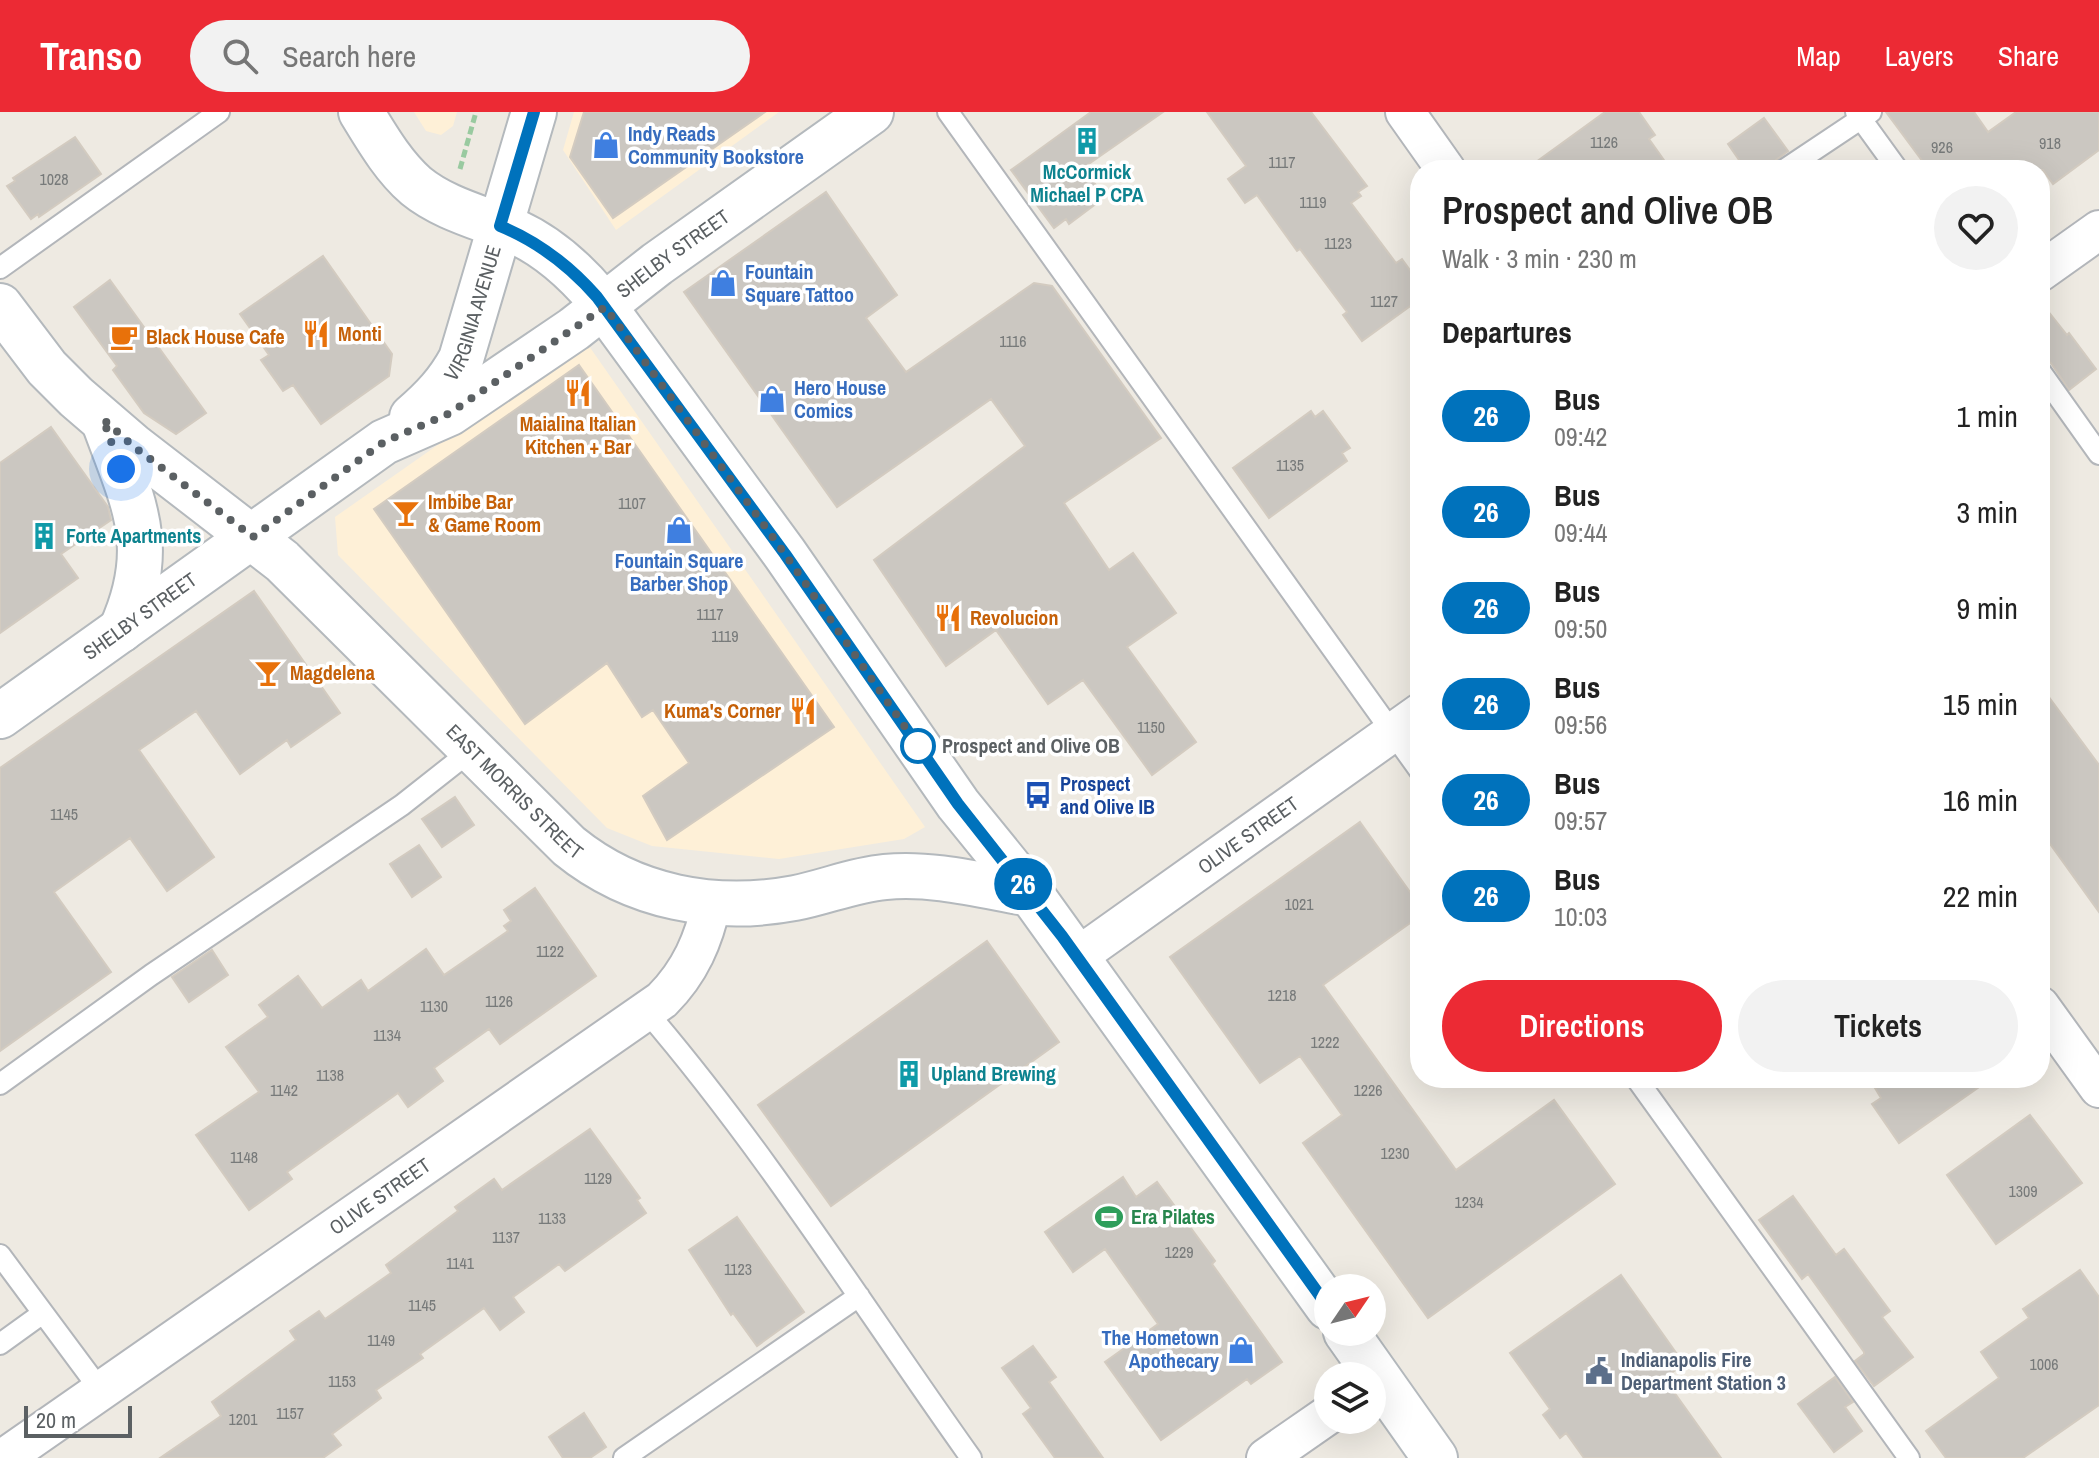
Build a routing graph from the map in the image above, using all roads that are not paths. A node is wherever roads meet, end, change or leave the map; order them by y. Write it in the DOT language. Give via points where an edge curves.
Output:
graph roads {
  1 [pos="219,112"];
  2 [pos="361,112"];
  3 [pos="534,112"];
  4 [pos="948,112"];
  5 [pos="1405,112"];
  6 [pos="1863,114"];
  7 [pos="853,118"];
  8 [pos="1439,160"];
  9 [pos="1798,160"];
  10 [pos="1892,160"];
  11 [pos="500,226"];
  12 [pos="2099,230"];
  13 [pos="2050,265"];
  14 [pos="0,268"];
  15 [pos="0,306"];
  16 [pos="605,307"];
  17 [pos="2050,385"];
  18 [pos="103,419"];
  19 [pos="384,442"];
  20 [pos="2099,454"];
  21 [pos="253,537"];
  22 [pos="121,630"];
  23 [pos="0,716"];
  24 [pos="1407,723"];
  25 [pos="473,749"];
  26 [pos="1031,894"];
  27 [pos="712,901"];
  28 [pos="1077,957"];
  29 [pos="646,1011"];
  30 [pos="2050,1020"];
  31 [pos="0,1084"];
  32 [pos="1643,1088"];
  33 [pos="2099,1088"];
  34 [pos="0,1255"];
  35 [pos="1314,1287"];
  36 [pos="859,1296"];
  37 [pos="43,1313"];
  38 [pos="0,1344"];
  39 [pos="101,1391"];
  40 [pos="1386,1395"];
  41 [pos="1314,1425"];
  42 [pos="4,1458"];
  43 [pos="624,1458"];
  44 [pos="971,1458"];
  45 [pos="1266,1458"];
  46 [pos="1435,1458"];
  47 [pos="1909,1458"];
  1 -- 14 [label="lane"];
  2 -- 11 [label="main road" via="417,187"];
  3 -- 11 [label="main road, VIRGINIA AVENUE"];
  4 -- 24 [label="lane"];
  5 -- 8 [label="street"];
  6 -- 9 [label="lane"];
  6 -- 10 [label="lane"];
  7 -- 16 [label="main road, SHELBY STREET"];
  11 -- 16 [label="main road" via="563,262"];
  11 -- 19 [label="main road, VIRGINIA AVENUE" via="461,359 437,395"];
  12 -- 13 [label="street"];
  15 -- 18 [label="main road, EAST MORRIS STREET" via="47,368"];
  16 -- 19 [label="main road, SHELBY STREET" via="450,413"];
  16 -- 26 [label="main road" via="958,804"];
  17 -- 20 [label="lane"];
  18 -- 21 [label="main road, EAST MORRIS STREET"];
  18 -- 22 [label="main road, EAST MORRIS STREET" via="139,524 142,562 137,593"];
  19 -- 21 [label="main road, SHELBY STREET"];
  21 -- 22 [label="main road, SHELBY STREET"];
  21 -- 25 [label="main road, EAST MORRIS STREET"];
  22 -- 23 [label="main road, SHELBY STREET"];
  24 -- 28 [label="street, OLIVE STREET"];
  25 -- 27 [label="main road, EAST MORRIS STREET" via="596,867 677,899"];
  25 -- 31 [label="lane" via="402,805"];
  26 -- 27 [label="main road, EAST MORRIS STREET" via="904,876 849,882 774,901"];
  26 -- 28 [label="main road"];
  27 -- 29 [label="street, OLIVE STREET" via="696,955 669,992"];
  28 -- 35 [label="main road"];
  29 -- 36 [label="lane" via="687,1058"];
  29 -- 39 [label="street, OLIVE STREET"];
  30 -- 33 [label="street"];
  32 -- 47 [label="lane"];
  34 -- 37 [label="lane"];
  36 -- 43 [label="lane"];
  36 -- 44 [label="lane"];
  37 -- 38 [label="lane"];
  37 -- 39 [label="lane"];
  39 -- 42 [label="street, OLIVE STREET"];
  40 -- 46 [label="main road"];
  41 -- 45 [label="street"];
}
